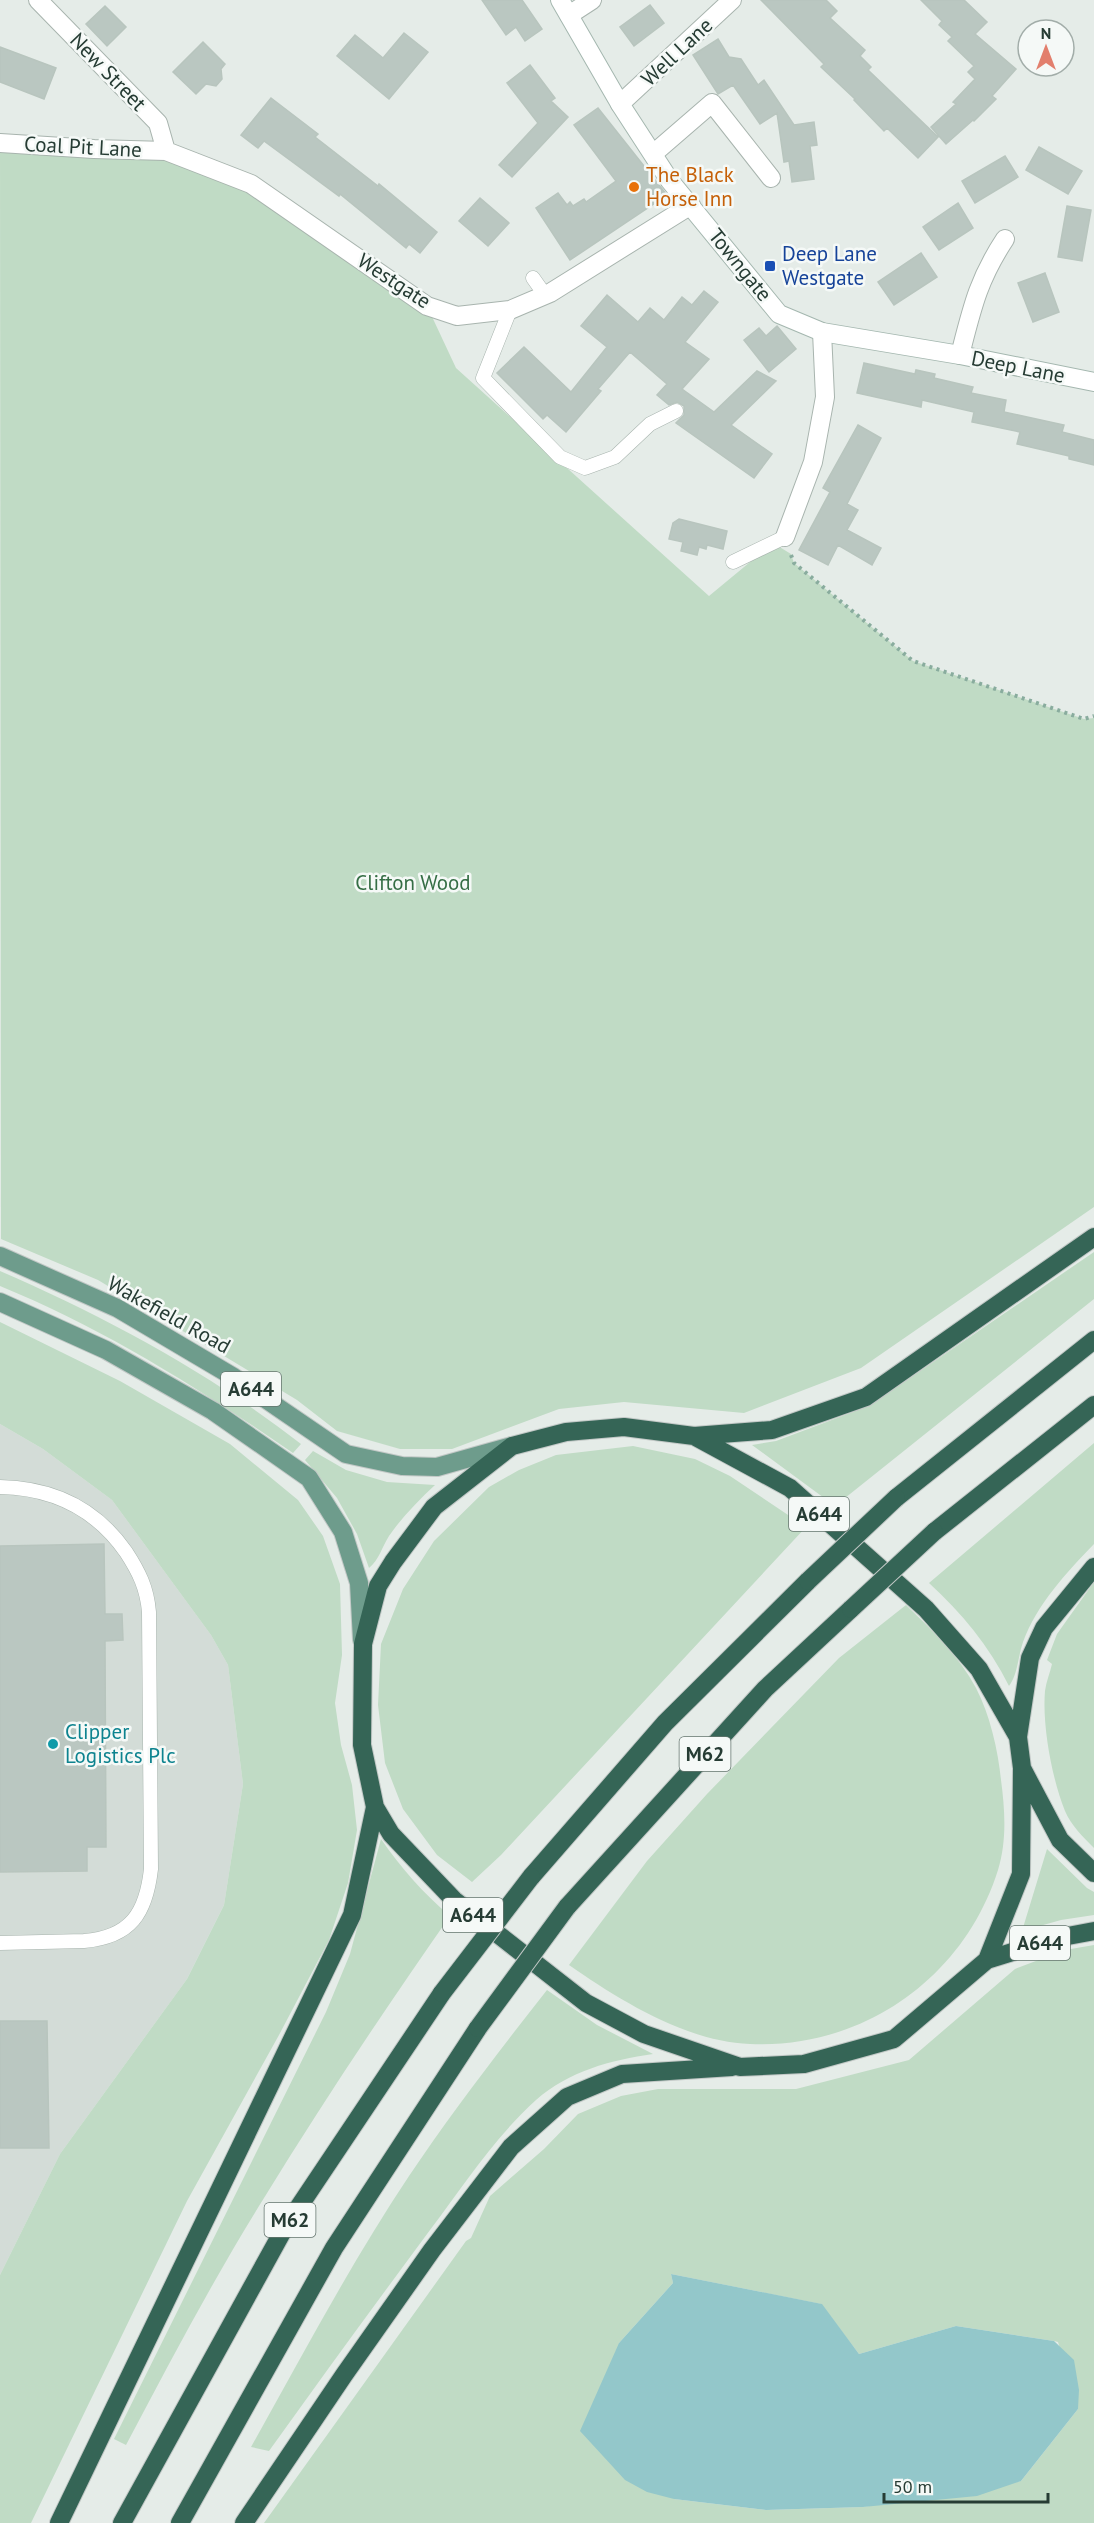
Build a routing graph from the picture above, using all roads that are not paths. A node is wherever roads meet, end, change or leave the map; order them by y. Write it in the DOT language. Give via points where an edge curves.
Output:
graph roads {
  1 [pos="38,0"];
  2 [pos="592,0"];
  3 [pos="732,0"];
  4 [pos="565,7"];
  5 [pos="620,104"];
  6 [pos="0,143"];
  7 [pos="166,151"];
  8 [pos="653,154"];
  9 [pos="771,178"];
  10 [pos="691,205"];
  11 [pos="1005,239"];
  12 [pos="533,278"];
  13 [pos="545,295"];
  14 [pos="510,310"];
  15 [pos="822,332"];
  16 [pos="960,355"];
  17 [pos="1094,382"];
  18 [pos="676,411"];
  19 [pos="785,537"];
  20 [pos="733,562"];
  21 [pos="1094,1237"];
  22 [pos="0,1256"];
  23 [pos="0,1302"];
  24 [pos="1094,1340"];
  25 [pos="1094,1405"];
  26 [pos="694,1436"];
  27 [pos="512,1446"];
  28 [pos="0,1487"];
  29 [pos="1094,1567"];
  30 [pos="363,1644"];
  31 [pos="1018,1737"];
  32 [pos="1022,1768"];
  33 [pos="375,1807"];
  34 [pos="1094,1873"];
  35 [pos="1094,1931"];
  36 [pos="0,1943"];
  37 [pos="987,1960"];
  38 [pos="740,2067"];
  39 [pos="248,2516"];
  40 [pos="59,2523"];
  41 [pos="122,2523"];
  42 [pos="180,2523"];
  1 -- 7 [label="street, New Street" via="158,123"];
  2 -- 4 [label="street"];
  3 -- 5 [label="street, Well Lane"];
  4 -- 5 [label="street, Towngate"];
  5 -- 8 [label="street, Towngate"];
  6 -- 7 [label="street, Coal Pit Lane"];
  7 -- 14 [label="street, Westgate" via="251,184 427,306 457,316"];
  8 -- 9 [label="street" via="712,103"];
  8 -- 10 [label="street, Towngate"];
  10 -- 13 [label="street, Westgate"];
  10 -- 15 [label="street, Towngate" via="779,314"];
  11 -- 16 [label="street, Deep Lane" via="976,291"];
  12 -- 13 [label="lane"];
  13 -- 14 [label="street, Westgate"];
  14 -- 18 [label="lane" via="483,378 560,457 585,468 615,457 650,424"];
  15 -- 16 [label="street, Towngate"];
  15 -- 19 [label="street" via="825,398 813,462"];
  16 -- 17 [label="street, Deep Lane"];
  19 -- 20 [label="lane"];
  21 -- 26 [label="highway" via="866,1397 772,1430"];
  22 -- 27 [label="main road, Wakefield Road / A644" via="117,1308 232,1376 346,1454 402,1466 438,1467"];
  23 -- 30 [label="main road, A644" via="106,1350 203,1405 309,1478 343,1532 359,1583"];
  24 -- 41 [label="highway, M62, bridge" via="896,1498 808,1581 665,1723 531,1877 442,1993 284,2229"];
  25 -- 42 [label="highway, M62, bridge" via="934,1532 765,1689 567,1907 478,2028 334,2248"];
  26 -- 27 [label="highway, A644" via="624,1428 566,1432"];
  26 -- 31 [label="highway, A644" via="790,1488 926,1610 979,1669"];
  27 -- 30 [label="highway, A644" via="434,1507 378,1586"];
  28 -- 36 [label="lane" via="39,1492 87,1511 114,1535 140,1573 149,1612 151,1858 143,1908 116,1934 97,1940"];
  29 -- 31 [label="highway" via="1044,1628 1030,1658"];
  30 -- 33 [label="highway, A644" via="362,1745"];
  31 -- 32 [label="highway, A644"];
  32 -- 34 [label="highway, A644" via="1059,1840"];
  32 -- 37 [label="highway, A644" via="1021,1874"];
  33 -- 38 [label="highway, A644" via="391,1834 454,1900 586,2004 644,2034"];
  33 -- 40 [label="highway" via="352,1915"];
  35 -- 37 [label="highway, A644" via="1056,1938"];
  37 -- 38 [label="highway, A644" via="894,2039 804,2064"];
  38 -- 39 [label="highway" via="622,2074 567,2097 511,2146 425,2259"];
}
